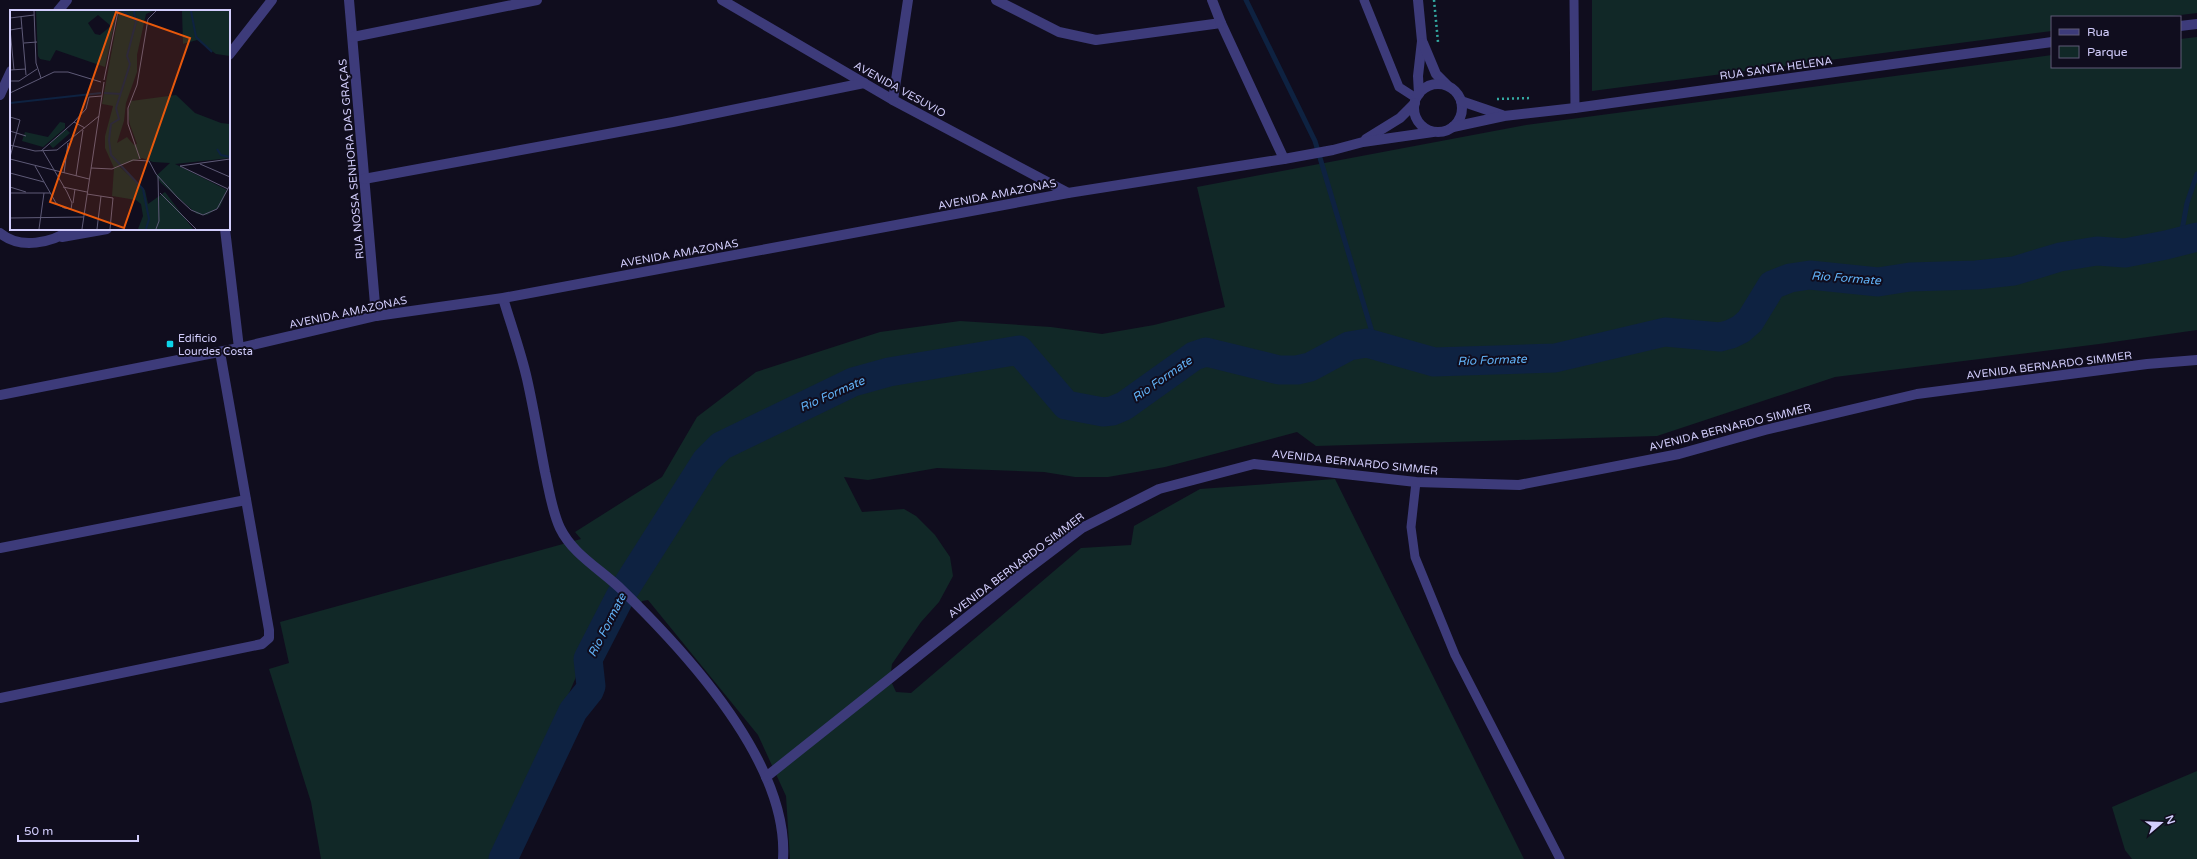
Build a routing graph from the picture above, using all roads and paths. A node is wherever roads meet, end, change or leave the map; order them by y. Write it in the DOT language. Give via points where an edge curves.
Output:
graph roads {
  1 [pos="67,0"];
  2 [pos="272,0"];
  3 [pos="349,0"];
  4 [pos="538,0"];
  5 [pos="722,0"];
  6 [pos="908,0"];
  7 [pos="996,0"];
  8 [pos="1212,0"];
  9 [pos="1364,0"];
  10 [pos="1418,0"];
  11 [pos="1434,0"];
  12 [pos="1574,0"];
  13 [pos="59,10"];
  14 [pos="1221,23"];
  15 [pos="2197,24"];
  16 [pos="2181,26"];
  17 [pos="353,37"];
  18 [pos="1422,41"];
  19 [pos="2051,42"];
  20 [pos="1439,47"];
  21 [pos="230,54"];
  22 [pos="10,73"];
  23 [pos="864,83"];
  24 [pos="1447,86"];
  25 [pos="0,95"];
  26 [pos="1539,98"];
  27 [pos="1417,99"];
  28 [pos="1490,99"];
  29 [pos="893,100"];
  30 [pos="1461,101"];
  31 [pos="1575,108"];
  32 [pos="1504,116"];
  33 [pos="1453,127"];
  34 [pos="1433,132"];
  35 [pos="1363,142"];
  36 [pos="1284,159"];
  37 [pos="364,179"];
  38 [pos="1068,193"];
  39 [pos="70,230"];
  40 [pos="102,230"];
  41 [pos="225,230"];
  42 [pos="0,233"];
  43 [pos="57,238"];
  44 [pos="503,298"];
  45 [pos="376,316"];
  46 [pos="239,348"];
  47 [pos="220,352"];
  48 [pos="2197,360"];
  49 [pos="0,395"];
  50 [pos="1416,482"];
  51 [pos="246,500"];
  52 [pos="0,548"];
  53 [pos="0,698"];
  54 [pos="766,777"];
  55 [pos="783,859"];
  56 [pos="1560,859"];
  1 -- 13 [label="street"];
  2 -- 21 [label="street"];
  3 -- 17 [label="street, RUA NOSSA SENHORA DAS GRAÇAS"];
  4 -- 17 [label="street"];
  5 -- 23 [label="street, AVENIDA VESUVIO"];
  6 -- 29 [label="street"];
  7 -- 14 [label="street" via="1059,32 1096,40"];
  8 -- 14 [label="street"];
  9 -- 27 [label="lane" via="1399,88"];
  10 -- 18 [label="street"];
  11 -- 20 [label="path"];
  12 -- 31 [label="lane"];
  14 -- 36 [label="street"];
  15 -- 16 [label="street"];
  17 -- 37 [label="street, RUA NOSSA SENHORA DAS GRAÇAS"];
  18 -- 24 [label="street" via="1436,74"];
  18 -- 27 [label="street"];
  19 -- 31 [label="street, RUA SANTA HELENA"];
  22 -- 25 [label="street"];
  23 -- 29 [label="street, AVENIDA VESUVIO"];
  23 -- 37 [label="street" via="673,122"];
  24 -- 27 [label="street" via="1431,85"];
  24 -- 30 [label="street" via="1454,90"];
  26 -- 28 [label="path"];
  27 -- 34 [label="street" via="1415,113 1418,121"];
  27 -- 35 [label="street, AVENIDA AMAZONAS" via="1400,118"];
  29 -- 38 [label="street, AVENIDA VESUVIO"];
  30 -- 32 [label="street, RUA SANTA HELENA"];
  30 -- 33 [label="street" via="1461,116"];
  31 -- 32 [label="street, RUA SANTA HELENA"];
  32 -- 33 [label="street, RUA SANTA HELENA"];
  33 -- 34 [label="street" via="1444,132"];
  34 -- 35 [label="street, AVENIDA AMAZONAS"];
  35 -- 36 [label="street, AVENIDA AMAZONAS"];
  36 -- 38 [label="street, AVENIDA AMAZONAS"];
  37 -- 45 [label="street, RUA NOSSA SENHORA DAS GRAÇAS"];
  38 -- 44 [label="street, AVENIDA AMAZONAS"];
  39 -- 43 [label="street"];
  40 -- 43 [label="street"];
  41 -- 46 [label="street"];
  42 -- 43 [label="street" via="8,240 20,242 39,243"];
  44 -- 45 [label="street, AVENIDA AMAZONAS"];
  44 -- 54 [label="street" via="527,379 549,493 560,528 568,542 580,554 643,610 729,709"];
  45 -- 46 [label="street, AVENIDA AMAZONAS"];
  46 -- 47 [label="street, AVENIDA AMAZONAS"];
  47 -- 49 [label="street, AVENIDA AMAZONAS"];
  47 -- 51 [label="street"];
  48 -- 50 [label="street, AVENIDA BERNARDO SIMMER" via="2147,364 1917,394 1765,430 1679,454 1520,485"];
  50 -- 54 [label="street, AVENIDA BERNARDO SIMMER" via="1254,464 1160,489 1082,528"];
  50 -- 56 [label="lane" via="1411,527 1415,557 1455,655"];
  51 -- 52 [label="street"];
  51 -- 53 [label="street" via="269,630 269,638 266,641"];
  54 -- 55 [label="street" via="779,814"];
}
